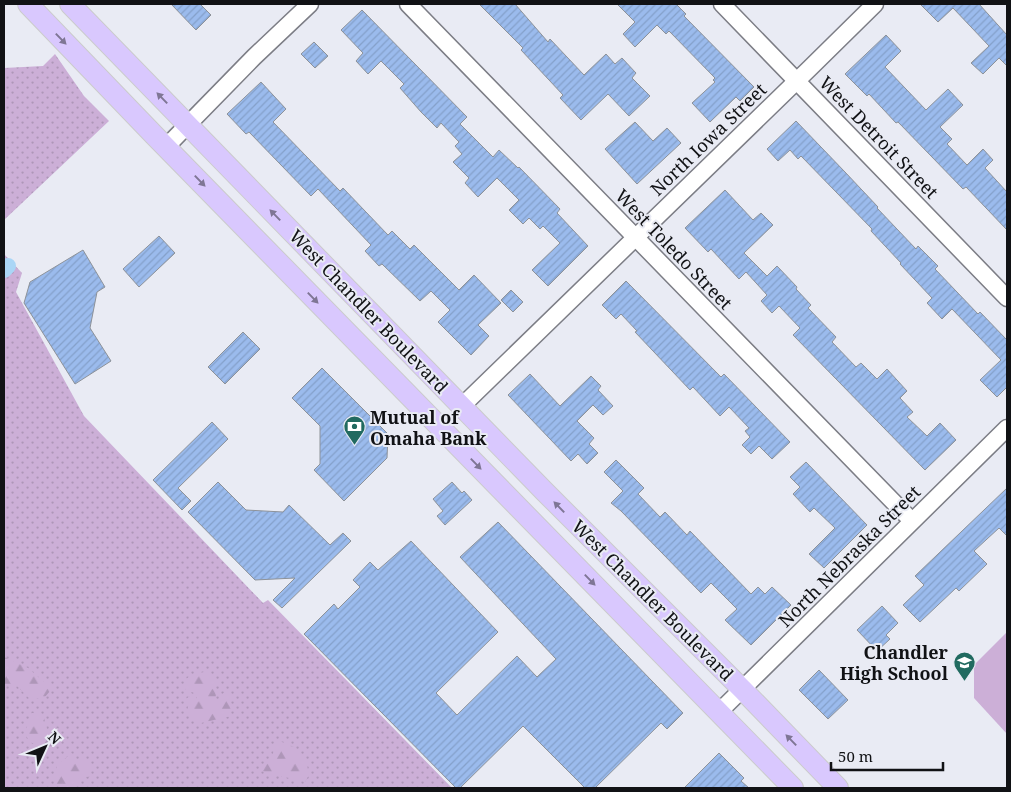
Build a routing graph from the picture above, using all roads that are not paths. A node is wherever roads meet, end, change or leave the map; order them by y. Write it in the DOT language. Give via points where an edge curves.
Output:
graph roads {
  1 [pos="28,4"];
  2 [pos="70,4"];
  3 [pos="310,4"];
  4 [pos="408,4"];
  5 [pos="722,4"];
  6 [pos="874,4"];
  7 [pos="797,80"];
  8 [pos="188,124"];
  9 [pos="166,146"];
  10 [pos="635,237"];
  11 [pos="1007,298"];
  12 [pos="462,406"];
  13 [pos="1007,428"];
  14 [pos="912,521"];
  15 [pos="742,689"];
  16 [pos="719,712"];
  17 [pos="793,788"];
  18 [pos="838,788"];
  1 -- 9 [label="main road, West Chandler Boulevard, one-way"];
  8 -- 2 [label="main road, West Chandler Boulevard, one-way"];
  3 -- 8 [label="street"];
  4 -- 10 [label="street, West Toledo Street"];
  5 -- 7 [label="street, West Detroit Street"];
  6 -- 7 [label="street, North Iowa Street"];
  7 -- 10 [label="street, North Iowa Street"];
  7 -- 11 [label="street, West Detroit Street"];
  8 -- 9 [label="street"];
  12 -- 8 [label="main road, West Chandler Boulevard, one-way"];
  9 -- 16 [label="main road, West Chandler Boulevard, one-way"];
  10 -- 12 [label="street, North Iowa Street"];
  10 -- 14 [label="street, West Toledo Street"];
  15 -- 12 [label="main road, West Chandler Boulevard, one-way"];
  13 -- 14 [label="street, North Nebraska Street"];
  14 -- 15 [label="street, North Nebraska Street"];
  15 -- 16 [label="street, North Nebraska Street"];
  18 -- 15 [label="main road, West Chandler Boulevard, one-way"];
  16 -- 17 [label="main road, West Chandler Boulevard"];
}
